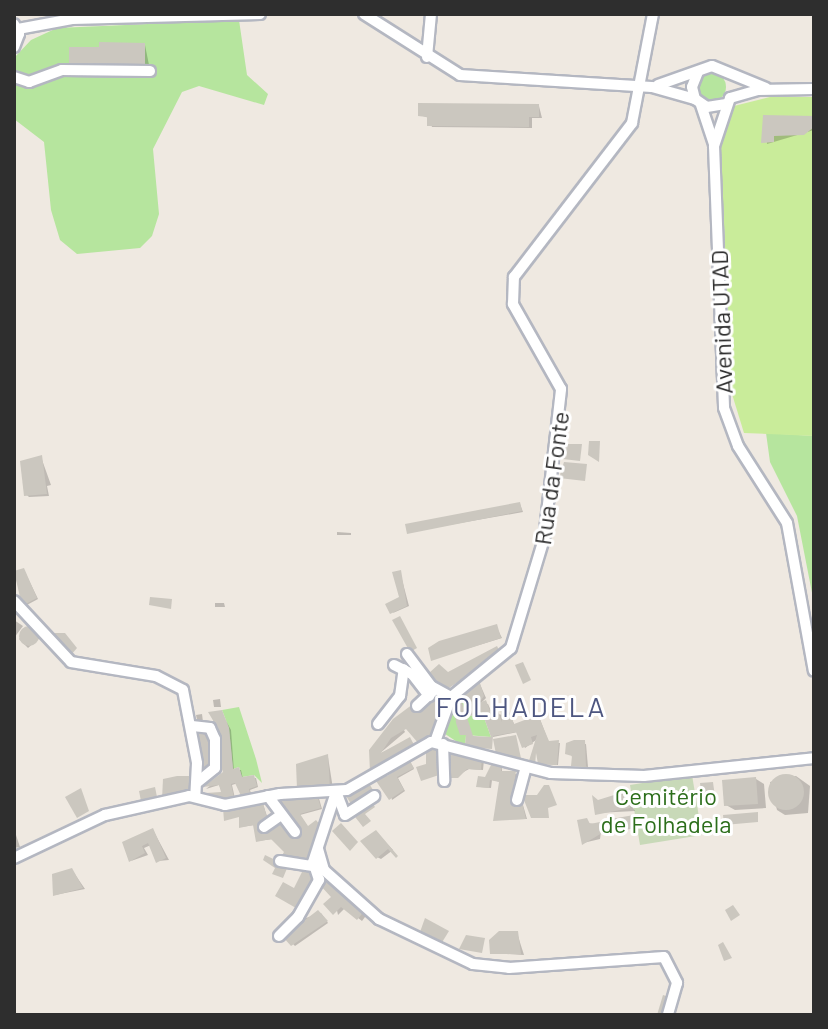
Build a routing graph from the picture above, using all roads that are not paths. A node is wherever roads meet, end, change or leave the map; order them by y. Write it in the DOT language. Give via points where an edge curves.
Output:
graph roads {
  1 [pos="260,14"];
  2 [pos="364,14"];
  3 [pos="431,14"];
  4 [pos="653,14"];
  5 [pos="16,31"];
  6 [pos="427,57"];
  7 [pos="725,70"];
  8 [pos="150,71"];
  9 [pos="699,71"];
  10 [pos="14,77"];
  11 [pos="639,87"];
  12 [pos="652,87"];
  13 [pos="771,89"];
  14 [pos="814,89"];
  15 [pos="727,101"];
  16 [pos="698,102"];
  17 [pos="714,146"];
  18 [pos="14,601"];
  19 [pos="407,654"];
  20 [pos="814,671"];
  21 [pos="431,692"];
  22 [pos="451,697"];
  23 [pos="417,706"];
  24 [pos="378,724"];
  25 [pos="192,726"];
  26 [pos="439,743"];
  27 [pos="814,758"];
  28 [pos="526,767"];
  29 [pos="444,781"];
  30 [pos="198,782"];
  31 [pos="336,792"];
  32 [pos="195,796"];
  33 [pos="268,796"];
  34 [pos="374,796"];
  35 [pos="517,800"];
  36 [pos="281,815"];
  37 [pos="264,827"];
  38 [pos="295,832"];
  39 [pos="318,849"];
  40 [pos="14,858"];
  41 [pos="280,861"];
  42 [pos="313,866"];
  43 [pos="279,936"];
  44 [pos="668,1015"];
  1 -- 5 [label="street" via="75,19"];
  2 -- 6 [label="street"];
  3 -- 6 [label="street"];
  4 -- 11 [label="street, Rua da Fonte"];
  6 -- 11 [label="street" via="450,71 482,80"];
  7 -- 9 [label="street" via="712,66"];
  7 -- 13 [label="street"];
  7 -- 15 [label="street, Avenida UTAD" via="732,80"];
  8 -- 10 [label="street" via="62,70 29,82"];
  9 -- 12 [label="street"];
  9 -- 16 [label="street, Avenida UTAD" via="692,81"];
  11 -- 12 [label="street"];
  11 -- 22 [label="street, Rua da Fonte" via="629,129 514,277 513,304 561,389 546,528 536,578 511,648"];
  12 -- 16 [label="street"];
  13 -- 14 [label="street"];
  13 -- 15 [label="street"];
  15 -- 16 [label="street"];
  15 -- 17 [label="street, Avenida UTAD"];
  16 -- 17 [label="street, Avenida UTAD"];
  17 -- 20 [label="street, Avenida UTAD" via="724,408 738,446 787,523"];
  18 -- 25 [label="street" via="71,662 141,672 178,685 189,703"];
  19 -- 21 [label="street"];
  21 -- 22 [label="street"];
  21 -- 23 [label="street"];
  21 -- 24 [label="street" via="399,667 400,696"];
  22 -- 26 [label="street"];
  25 -- 30 [label="street"];
  25 -- 30 [label="street" via="206,726 215,733 215,768"];
  26 -- 28 [label="street"];
  26 -- 29 [label="street"];
  26 -- 31 [label="street"];
  27 -- 28 [label="street" via="644,776"];
  28 -- 35 [label="street"];
  30 -- 32 [label="street"];
  31 -- 33 [label="street"];
  31 -- 34 [label="street" via="345,815"];
  31 -- 39 [label="street"];
  32 -- 33 [label="street" via="222,805"];
  32 -- 40 [label="street" via="105,815"];
  33 -- 36 [label="street"];
  36 -- 37 [label="street"];
  36 -- 38 [label="street"];
  39 -- 42 [label="street"];
  39 -- 44 [label="street" via="324,870 379,919 473,964 509,968 664,957 675,971 677,988"];
  41 -- 42 [label="street"];
  42 -- 43 [label="street" via="318,881 298,917"];
}
